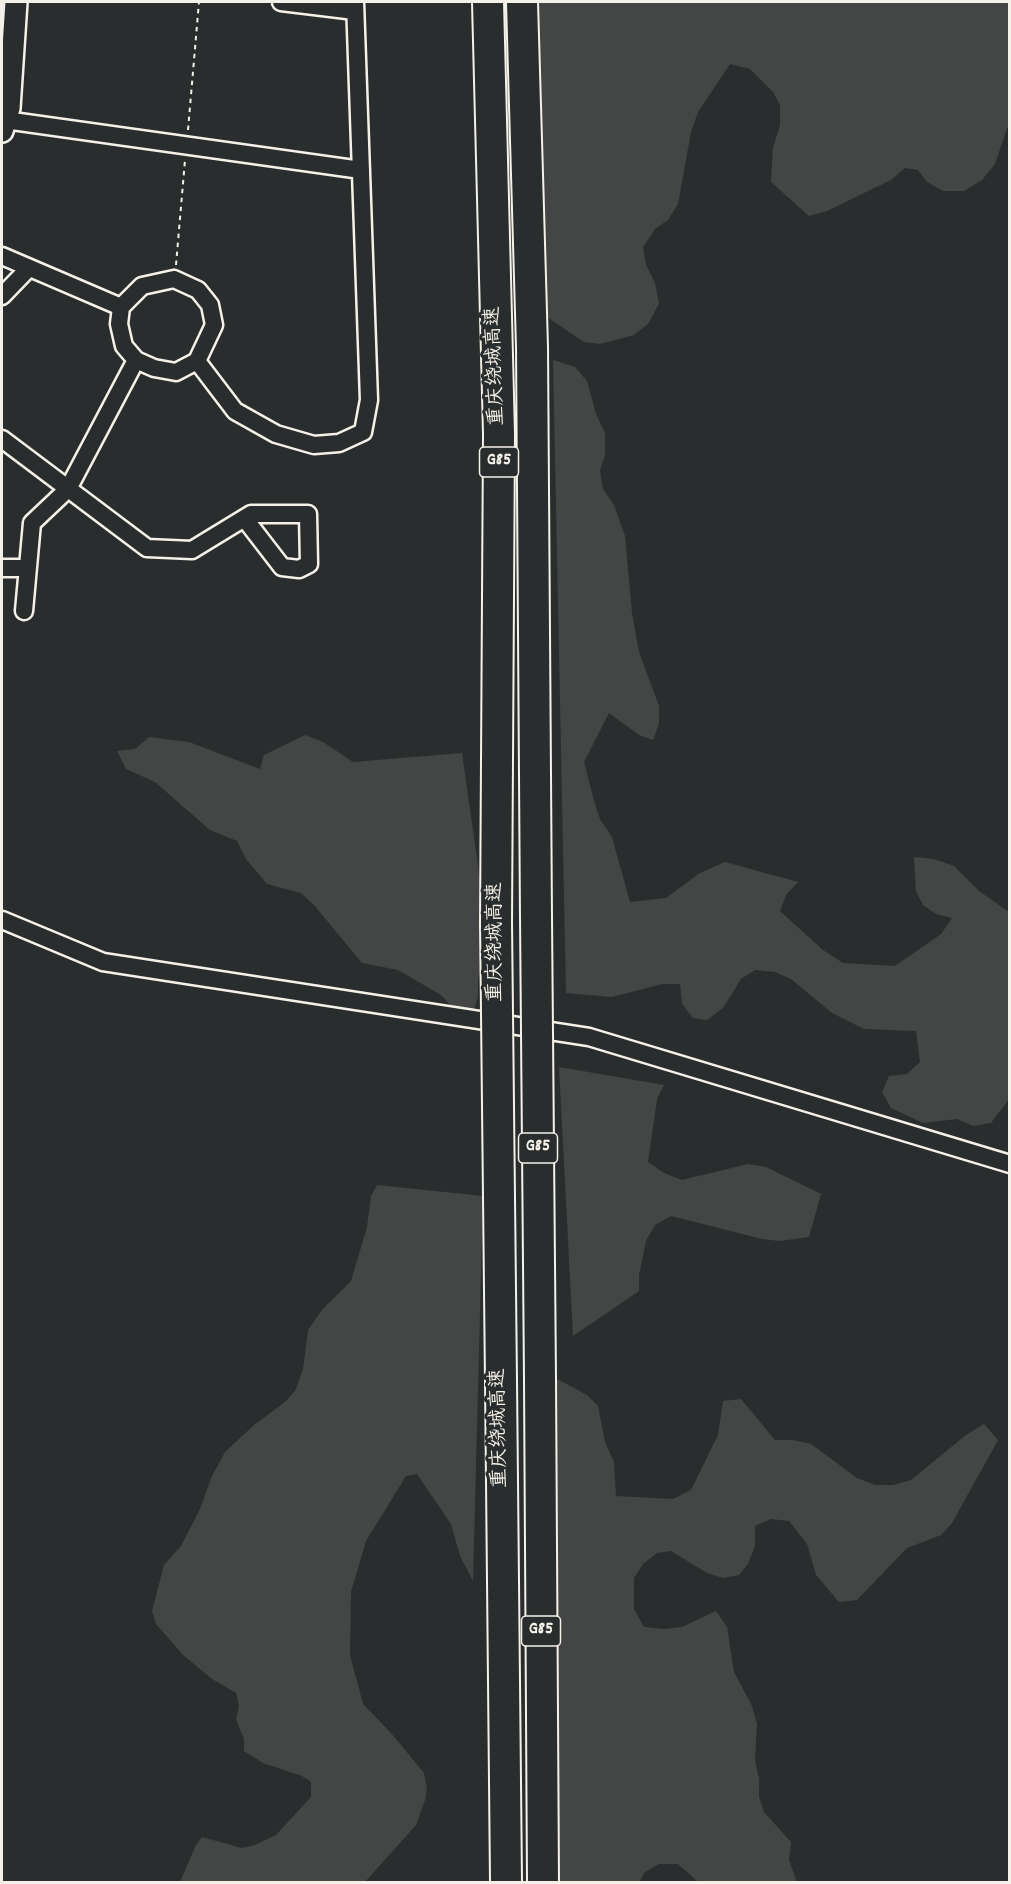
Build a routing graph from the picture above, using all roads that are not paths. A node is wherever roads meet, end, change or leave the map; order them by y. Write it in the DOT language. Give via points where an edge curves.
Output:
graph roads {
  1 [pos="16,2"];
  2 [pos="280,2"];
  3 [pos="488,2"];
  4 [pos="522,2"];
  5 [pos="355,7"];
  6 [pos="3,125"];
  7 [pos="361,170"];
  8 [pos="2,256"];
  9 [pos="29,268"];
  10 [pos="2,296"];
  11 [pos="122,307"];
  12 [pos="136,360"];
  13 [pos="197,361"];
  14 [pos="2,439"];
  15 [pos="68,489"];
  16 [pos="245,519"];
  17 [pos="2,568"];
  18 [pos="23,568"];
  19 [pos="24,610"];
  20 [pos="2,920"];
  21 [pos="1010,1164"];
  22 [pos="506,1882"];
  23 [pos="543,1882"];
  1 -- 6 [label="street" via="14,68"];
  2 -- 5 [label="street"];
  3 -- 22 [label="highway, 重庆绕城高速 / G85, bridge" via="499,434 496,922"];
  4 -- 23 [label="highway, 重庆绕城高速 / G85, bridge" via="532,347"];
  5 -- 7 [label="street"];
  6 -- 7 [label="street"];
  7 -- 13 [label="street" via="369,400 363,432 339,443 314,445 276,434 235,411"];
  8 -- 9 [label="street"];
  9 -- 10 [label="street"];
  9 -- 11 [label="street"];
  11 -- 12 [label="street" via="119,324 124,346"];
  11 -- 13 [label="street" via="142,286 161,280 174,279 198,290 210,305 214,325"];
  12 -- 13 [label="street" via="176,372"];
  12 -- 15 [label="street"];
  14 -- 15 [label="street"];
  15 -- 16 [label="street" via="147,548 192,550"];
  15 -- 19 [label="street" via="32,523"];
  17 -- 18 [label="street"];
  20 -- 21 [label="street" via="103,962 589,1037"];
}
